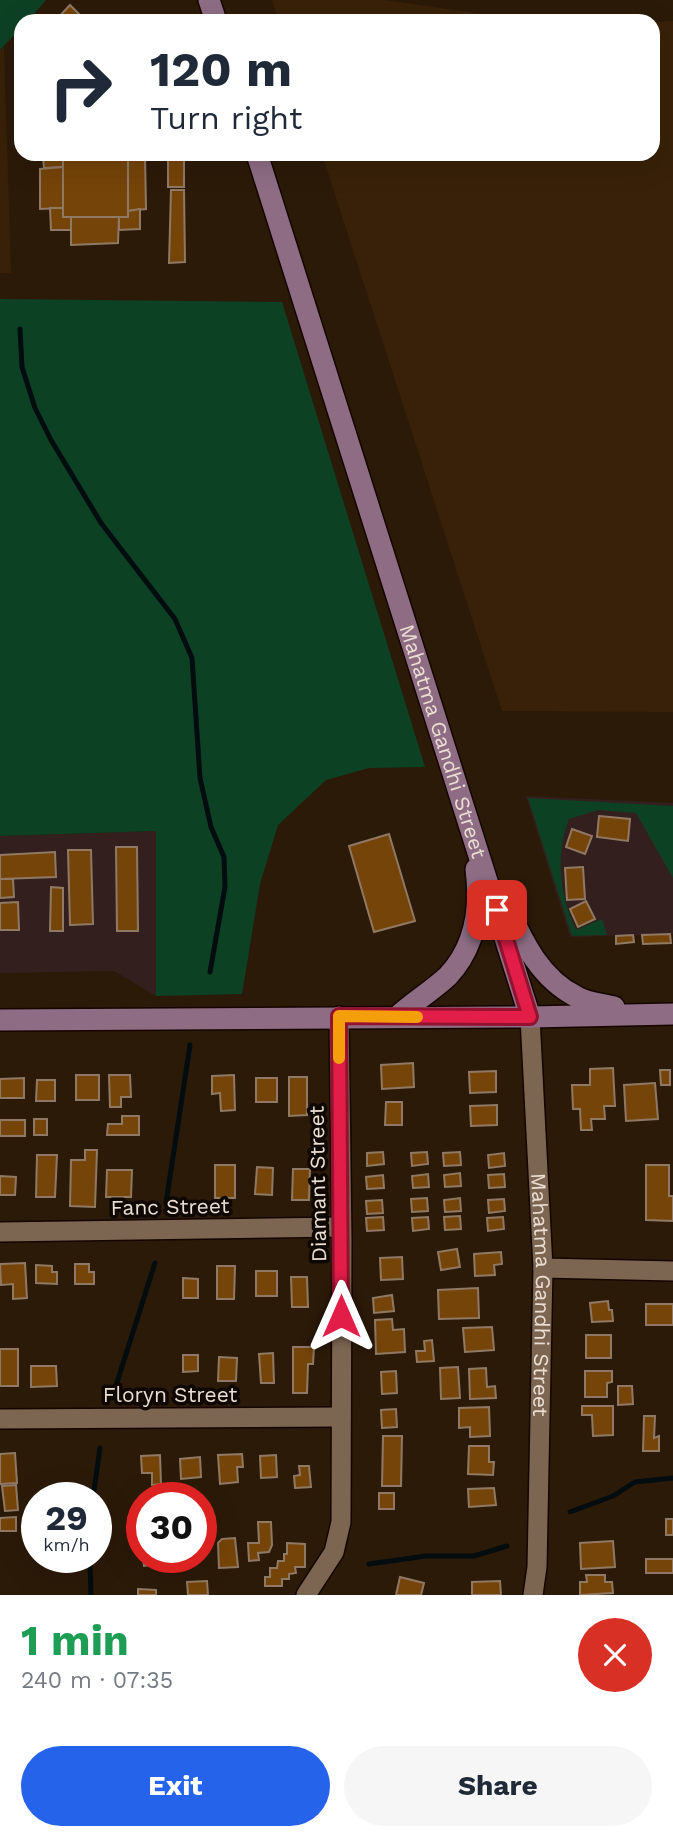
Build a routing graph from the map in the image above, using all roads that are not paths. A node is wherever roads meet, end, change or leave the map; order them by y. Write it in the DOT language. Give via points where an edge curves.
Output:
graph roads {
  1 [pos="259,161"];
  2 [pos="472,830"];
  3 [pos="642,1014"];
  4 [pos="673,1014"];
  5 [pos="339,1016"];
  6 [pos="397,1017"];
  7 [pos="530,1017"];
  8 [pos="0,1020"];
  9 [pos="341,1227"];
  10 [pos="0,1232"];
  11 [pos="543,1268"];
  12 [pos="673,1270"];
  13 [pos="341,1417"];
  14 [pos="0,1419"];
  15 [pos="306,1595"];
  16 [pos="533,1595"];
  1 -- 2 [label="street, Mahatma Gandhi Street"];
  2 -- 3 [label="street" via="520,936 542,970 579,999"];
  2 -- 6 [label="street" via="477,917 471,939 448,975"];
  2 -- 7 [label="street, Mahatma Gandhi Street"];
  3 -- 4 [label="street"];
  3 -- 7 [label="street"];
  5 -- 6 [label="street"];
  5 -- 8 [label="street"];
  5 -- 9 [label="street, Diamant Street"];
  6 -- 7 [label="street"];
  7 -- 11 [label="street, Mahatma Gandhi Street"];
  9 -- 10 [label="street, Fanc Street"];
  9 -- 13 [label="street, Diamant Street"];
  11 -- 12 [label="street"];
  11 -- 16 [label="street, Mahatma Gandhi Street"];
  13 -- 14 [label="street, Floryn Street"];
  13 -- 15 [label="street, Diamant Street" via="341,1522 334,1552"];
}
